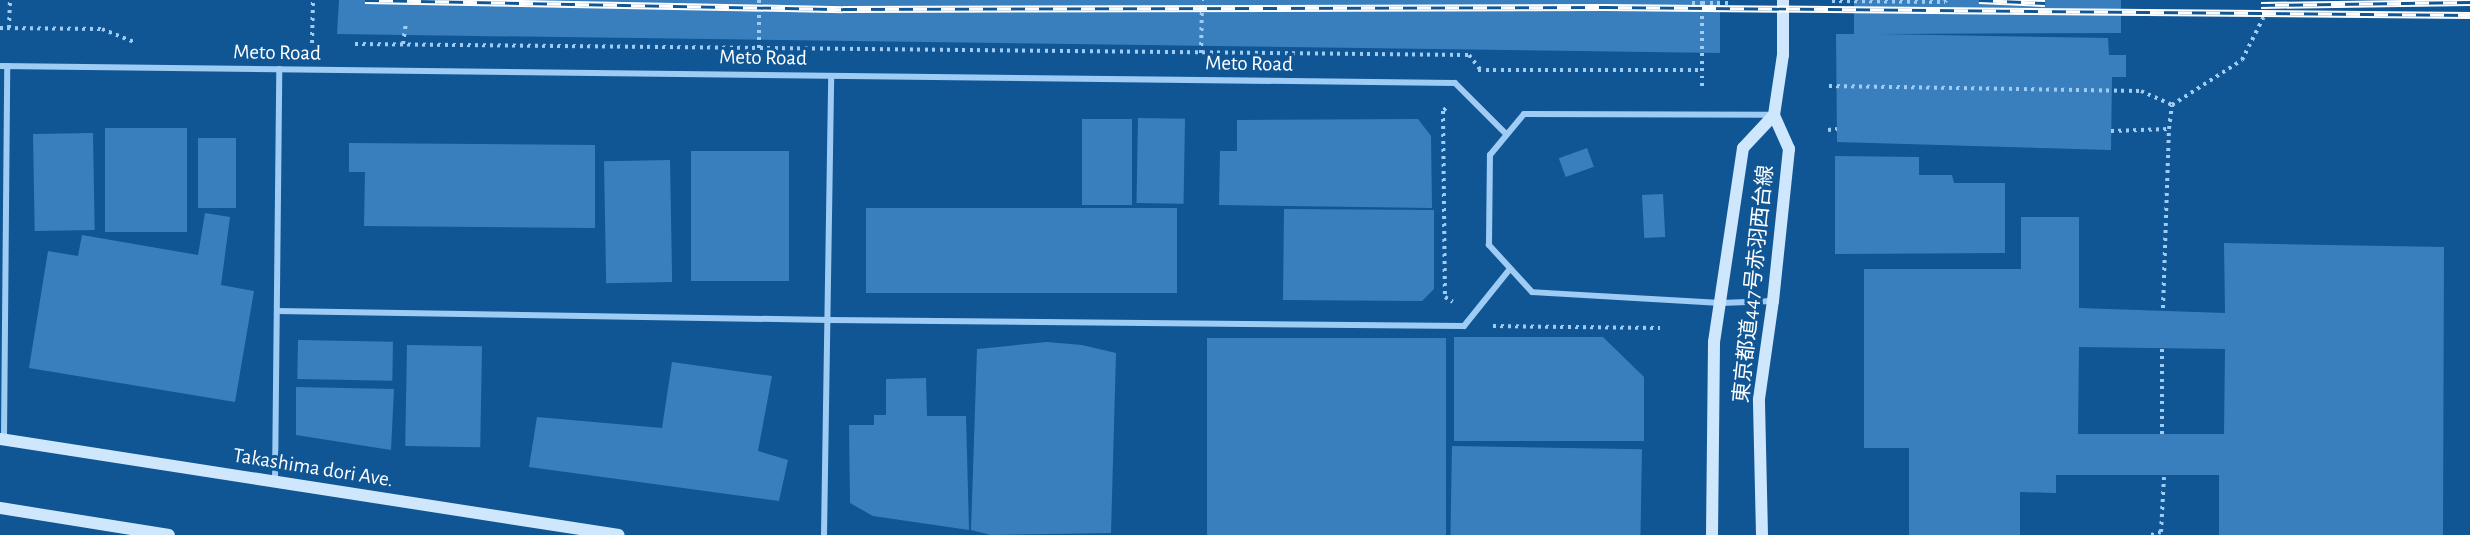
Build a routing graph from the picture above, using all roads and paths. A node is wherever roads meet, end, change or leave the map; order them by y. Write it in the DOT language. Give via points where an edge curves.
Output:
graph roads {
  1 [pos="10,0"];
  2 [pos="313,0"];
  3 [pos="759,0"];
  4 [pos="1202,0"];
  5 [pos="1783,0"];
  6 [pos="1946,0"];
  7 [pos="2272,0"];
  8 [pos="1832,1"];
  9 [pos="1692,3"];
  10 [pos="1702,3"];
  11 [pos="1731,3"];
  12 [pos="406,22"];
  13 [pos="0,28"];
  14 [pos="9,28"];
  15 [pos="146,42"];
  16 [pos="300,43"];
  17 [pos="312,44"];
  18 [pos="324,44"];
  19 [pos="346,44"];
  20 [pos="403,44"];
  21 [pos="759,48"];
  22 [pos="1201,53"];
  23 [pos="1388,55"];
  24 [pos="3,66"];
  25 [pos="279,69"];
  26 [pos="1702,70"];
  27 [pos="831,76"];
  28 [pos="1702,86"];
  29 [pos="1829,86"];
  30 [pos="1462,90"];
  31 [pos="2172,105"];
  32 [pos="1774,115"];
  33 [pos="1837,129"];
  34 [pos="2169,129"];
  35 [pos="1828,130"];
  36 [pos="2111,131"];
  37 [pos="1505,133"];
  38 [pos="1509,270"];
  39 [pos="1773,301"];
  40 [pos="1721,303"];
  41 [pos="2163,308"];
  42 [pos="277,311"];
  43 [pos="1473,314"];
  44 [pos="829,320"];
  45 [pos="1660,328"];
  46 [pos="2162,349"];
  47 [pos="2162,434"];
  48 [pos="2,440"];
  49 [pos="2164,477"];
  50 [pos="275,482"];
  51 [pos="0,508"];
  52 [pos="169,535"];
  53 [pos="619,535"];
  54 [pos="824,535"];
  55 [pos="1712,535"];
  56 [pos="1762,535"];
  57 [pos="2151,535"];
  1 -- 14 [label="path"];
  2 -- 17 [label="path"];
  3 -- 21 [label="path"];
  4 -- 22 [label="path"];
  5 -- 32 [label="main road" via="1783,55"];
  6 -- 8 [label="path"];
  7 -- 31 [label="path" via="2242,60"];
  9 -- 10 [label="path"];
  10 -- 11 [label="path"];
  10 -- 26 [label="path"];
  12 -- 20 [label="path"];
  13 -- 14 [label="path"];
  14 -- 15 [label="path" via="102,29 134,42"];
  16 -- 17 [label="path"];
  17 -- 18 [label="path"];
  19 -- 20 [label="path"];
  20 -- 21 [label="path"];
  21 -- 22 [label="path"];
  22 -- 23 [label="path"];
  24 -- 25 [label="street, Meto Road"];
  24 -- 48 [label="street"];
  25 -- 27 [label="street, Meto Road"];
  25 -- 42 [label="street"];
  26 -- 28 [label="path"];
  26 -- 30 [label="path" via="1480,69"];
  27 -- 30 [label="street, Meto Road" via="1455,83"];
  27 -- 44 [label="street"];
  29 -- 31 [label="path" via="2141,91"];
  30 -- 37 [label="street"];
  30 -- 43 [label="path" via="1443,111 1445,297"];
  31 -- 34 [label="path"];
  32 -- 37 [label="street" via="1524,114"];
  32 -- 39 [label="main road, 東京都道447号赤羽西台線" via="1789,149"];
  32 -- 40 [label="main road, 東京都道447号赤羽西台線" via="1743,148"];
  33 -- 35 [label="path"];
  34 -- 36 [label="path"];
  34 -- 41 [label="path"];
  37 -- 38 [label="street" via="1490,154 1489,246"];
  38 -- 40 [label="street" via="1532,292"];
  38 -- 43 [label="street"];
  39 -- 40 [label="street"];
  39 -- 56 [label="main road, 東京都道447号赤羽西台線" via="1759,399"];
  40 -- 55 [label="main road, 東京都道447号赤羽西台線" via="1714,342"];
  42 -- 44 [label="street"];
  42 -- 50 [label="street"];
  43 -- 44 [label="street" via="1464,326"];
  43 -- 45 [label="path" via="1493,327"];
  44 -- 54 [label="street"];
  46 -- 47 [label="path"];
  48 -- 50 [label="main road, Takashima dori Ave."];
  49 -- 57 [label="path" via="2161,532"];
  50 -- 53 [label="main road, Takashima dori Ave."];
  51 -- 52 [label="main road"];
}
